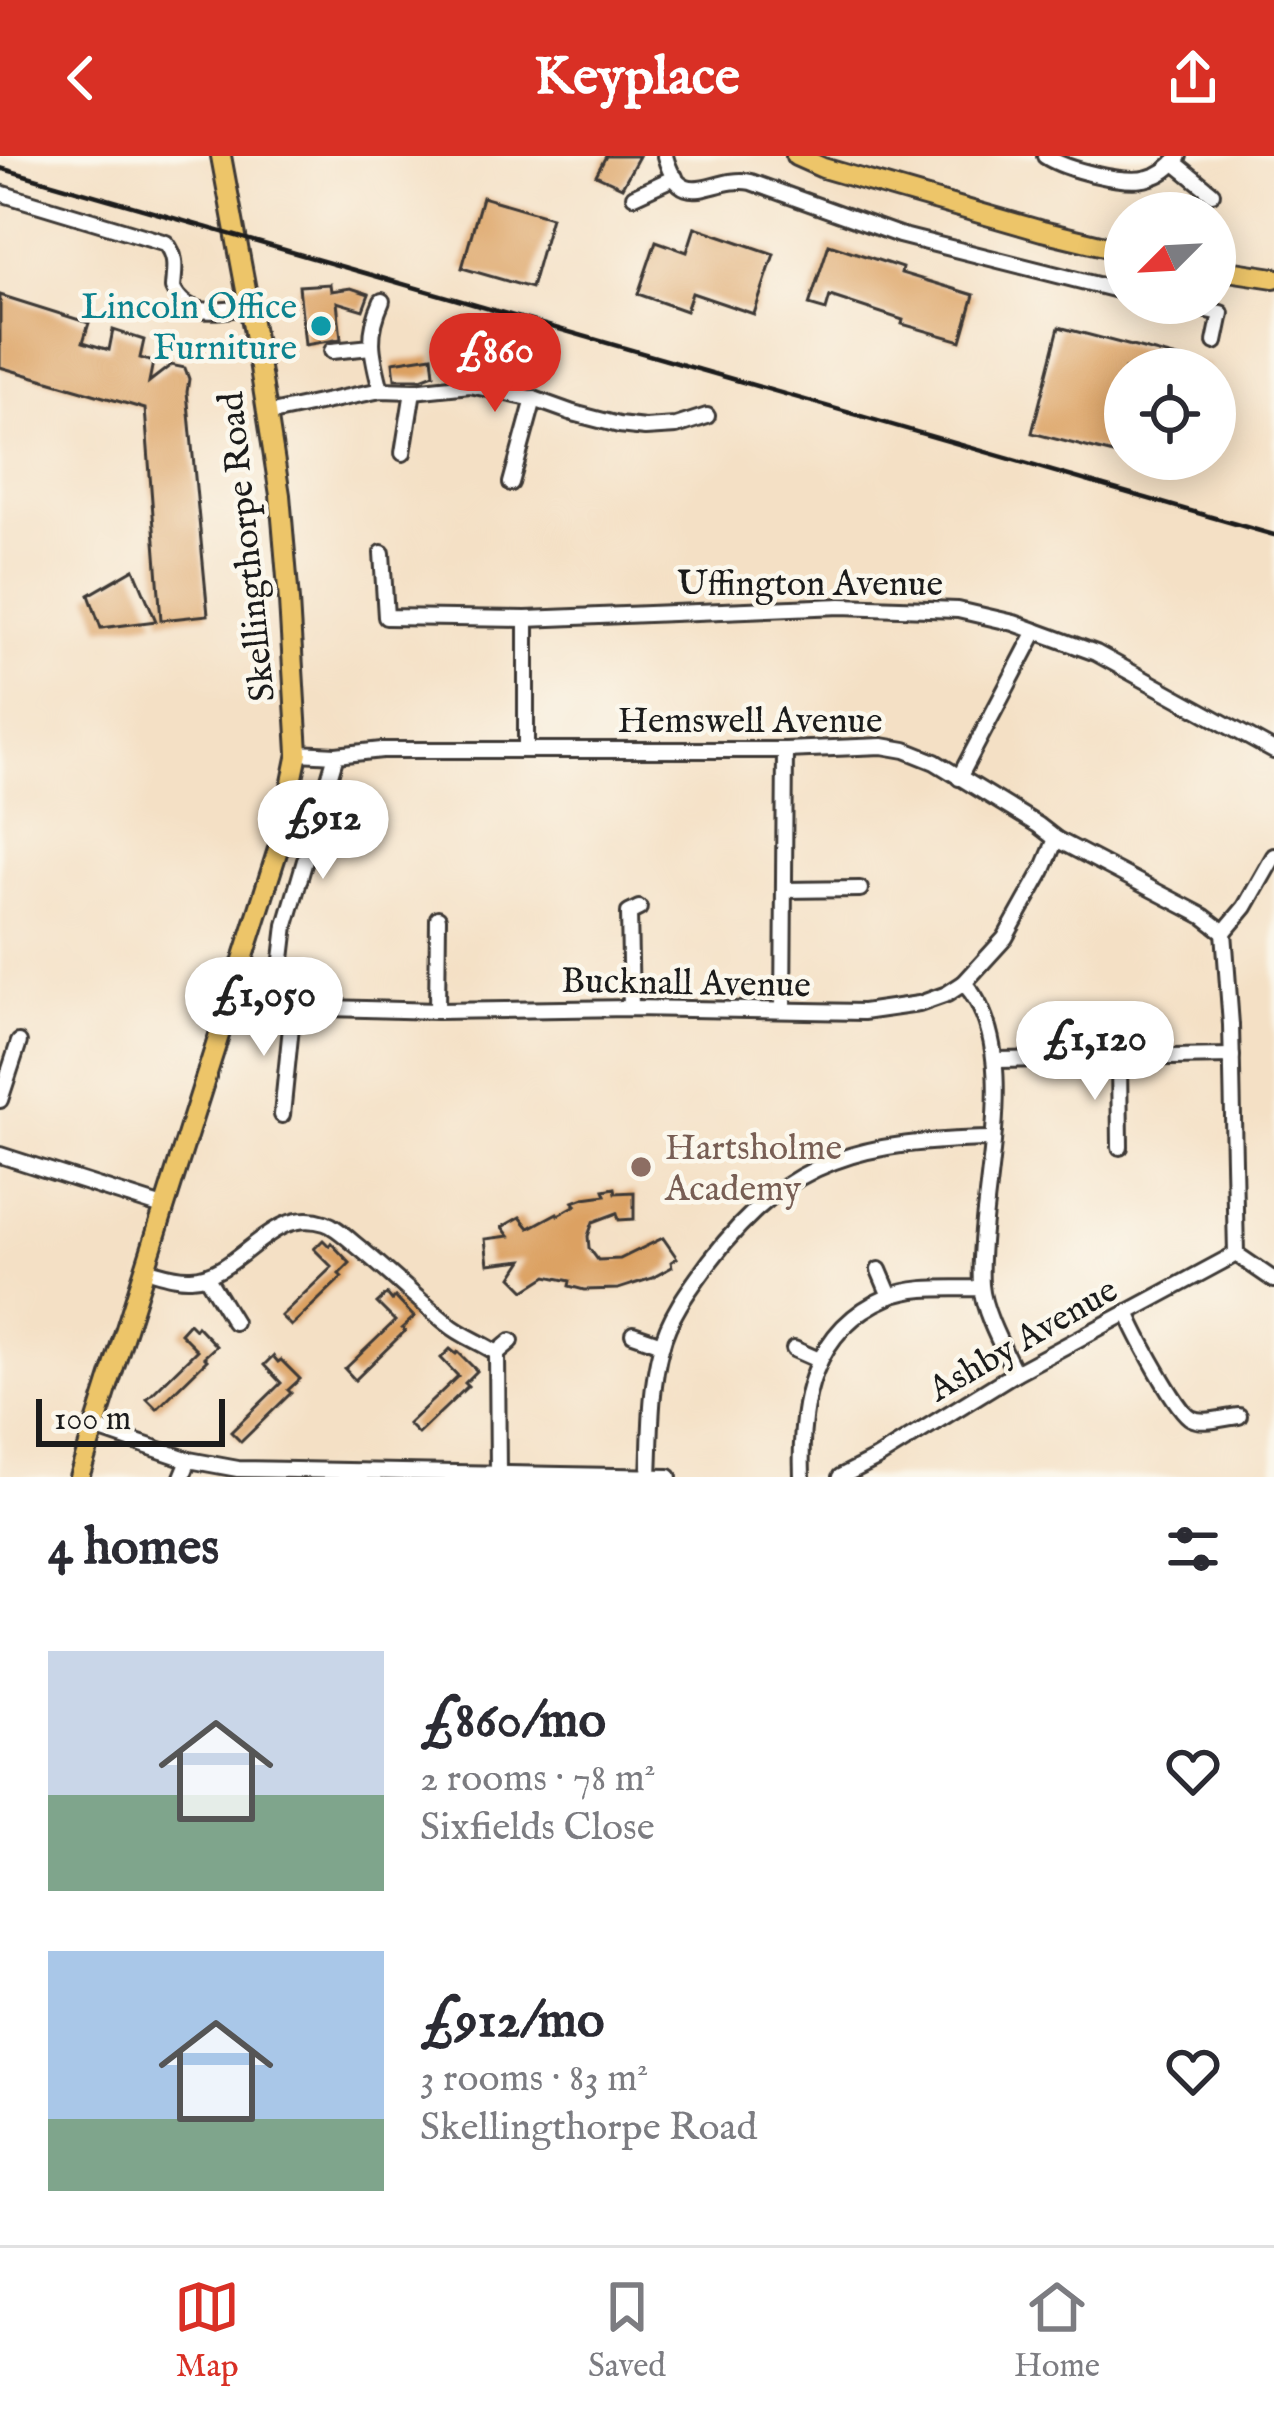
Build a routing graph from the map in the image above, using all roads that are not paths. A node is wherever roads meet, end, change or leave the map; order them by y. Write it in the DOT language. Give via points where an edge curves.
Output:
graph roads {
  1 [pos="221,156"];
  2 [pos="665,156"];
  3 [pos="796,156"];
  4 [pos="1045,156"];
  5 [pos="1177,159"];
  6 [pos="675,177"];
  7 [pos="1211,192"];
  8 [pos="0,194"];
  9 [pos="634,196"];
  10 [pos="1104,246"];
  11 [pos="1236,272"];
  12 [pos="1274,278"];
  13 [pos="1104,287"];
  14 [pos="382,301"];
  15 [pos="250,307"];
  16 [pos="1221,324"];
  17 [pos="1215,342"];
  18 [pos="370,347"];
  19 [pos="332,351"];
  20 [pos="381,390"];
  21 [pos="413,391"];
  22 [pos="534,399"];
  23 [pos="267,414"];
  24 [pos="707,416"];
  25 [pos="403,453"];
  26 [pos="511,483"];
  27 [pos="382,553"];
  28 [pos="526,619"];
  29 [pos="1036,631"];
  30 [pos="526,749"];
  31 [pos="785,750"];
  32 [pos="1274,752"];
  33 [pos="298,753"];
  34 [pos="335,755"];
  35 [pos="959,778"];
  36 [pos="1056,839"];
  37 [pos="1274,856"];
  38 [pos="860,889"];
  39 [pos="784,890"];
  40 [pos="452,907"];
  41 [pos="628,909"];
  42 [pos="1224,932"];
  43 [pos="964,983"];
  44 [pos="233,990"];
  45 [pos="285,1005"];
  46 [pos="631,1008"];
  47 [pos="783,1009"];
  48 [pos="437,1011"];
  49 [pos="19,1042"];
  50 [pos="1232,1056"];
  51 [pos="1119,1058"];
  52 [pos="995,1060"];
  53 [pos="0,1100"];
  54 [pos="282,1115"];
  55 [pos="991,1138"];
  56 [pos="1120,1147"];
  57 [pos="0,1155"];
  58 [pos="166,1208"];
  59 [pos="1236,1254"];
  60 [pos="146,1269"];
  61 [pos="879,1270"];
  62 [pos="206,1276"];
  63 [pos="1274,1280"];
  64 [pos="981,1288"];
  65 [pos="890,1296"];
  66 [pos="1126,1312"];
  67 [pos="234,1322"];
  68 [pos="634,1334"];
  69 [pos="511,1341"];
  70 [pos="662,1344"];
  71 [pos="794,1349"];
  72 [pos="497,1353"];
  73 [pos="819,1360"];
  74 [pos="1015,1373"];
  75 [pos="1239,1416"];
  76 [pos="95,1428"];
  77 [pos="189,1460"];
  78 [pos="498,1473"];
  79 [pos="649,1476"];
  80 [pos="79,1477"];
  81 [pos="182,1477"];
  82 [pos="669,1477"];
  83 [pos="802,1477"];
  84 [pos="840,1477"];
  1 -- 15 [label="main road, Skellingthorpe Road"];
  2 -- 6 [label="street"];
  3 -- 10 [label="main road"];
  4 -- 5 [label="street" via="1071,170 1135,180"];
  5 -- 7 [label="street"];
  6 -- 9 [label="street"];
  6 -- 13 [label="street" via="702,191 751,182 899,235"];
  8 -- 15 [label="street" via="166,243 176,267 172,288 185,305 212,314"];
  11 -- 12 [label="main road"];
  14 -- 18 [label="street"];
  15 -- 23 [label="main road, Skellingthorpe Road"];
  16 -- 17 [label="street"];
  18 -- 19 [label="street"];
  18 -- 20 [label="street"];
  20 -- 21 [label="street"];
  20 -- 23 [label="street"];
  21 -- 22 [label="street" via="470,385"];
  21 -- 25 [label="street"];
  22 -- 24 [label="street" via="645,428"];
  22 -- 26 [label="street"];
  23 -- 33 [label="main road, Skellingthorpe Road"];
  27 -- 28 [label="street, Uffington Avenue" via="386,617"];
  28 -- 29 [label="street, Uffington Avenue" via="888,607 958,610"];
  28 -- 30 [label="street"];
  29 -- 32 [label="street, Uffington Avenue" via="1096,653"];
  29 -- 35 [label="street"];
  30 -- 31 [label="street, Hemswell Avenue"];
  30 -- 34 [label="street, Hemswell Avenue"];
  31 -- 35 [label="street, Hemswell Avenue" via="881,746"];
  31 -- 39 [label="street"];
  33 -- 34 [label="street, Hemswell Avenue"];
  33 -- 44 [label="main road, Skellingthorpe Road" via="279,847"];
  34 -- 45 [label="street" via="286,925"];
  35 -- 36 [label="street, Hemswell Avenue"];
  36 -- 42 [label="street, Hemswell Avenue"];
  36 -- 43 [label="street, Bucknall Avenue" via="1005,938"];
  37 -- 42 [label="street"];
  38 -- 39 [label="street"];
  39 -- 47 [label="street"];
  40 -- 48 [label="street" via="433,913"];
  41 -- 46 [label="street"];
  42 -- 50 [label="street"];
  43 -- 47 [label="street, Bucknall Avenue" via="920,1004"];
  43 -- 52 [label="street" via="987,1020"];
  44 -- 45 [label="street, Bucknall Avenue"];
  44 -- 58 [label="main road, Skellingthorpe Road"];
  45 -- 48 [label="street, Bucknall Avenue"];
  45 -- 54 [label="street"];
  46 -- 47 [label="street, Bucknall Avenue"];
  46 -- 48 [label="street, Bucknall Avenue"];
  49 -- 53 [label="street"];
  50 -- 51 [label="street"];
  50 -- 59 [label="street"];
  51 -- 52 [label="street"];
  51 -- 56 [label="street"];
  52 -- 55 [label="street"];
  55 -- 64 [label="street"];
  55 -- 70 [label="street" via="863,1150 808,1170 723,1244 683,1298"];
  57 -- 58 [label="street"];
  58 -- 60 [label="main road, Skellingthorpe Road"];
  59 -- 63 [label="street"];
  59 -- 66 [label="street, Ashby Avenue"];
  60 -- 62 [label="street"];
  60 -- 76 [label="main road, Skellingthorpe Road"];
  61 -- 65 [label="street"];
  62 -- 67 [label="street"];
  62 -- 72 [label="street" via="279,1227 323,1222 452,1328"];
  64 -- 65 [label="street"];
  64 -- 74 [label="street"];
  65 -- 73 [label="street" via="850,1322"];
  66 -- 74 [label="street, Ashby Avenue"];
  66 -- 75 [label="street" via="1186,1416"];
  68 -- 70 [label="street"];
  69 -- 72 [label="street"];
  70 -- 79 [label="street"];
  71 -- 73 [label="street"];
  72 -- 78 [label="street"];
  73 -- 83 [label="street" via="802,1425"];
  74 -- 84 [label="street, Ashby Avenue"];
  76 -- 77 [label="street"];
  76 -- 80 [label="main road, Skellingthorpe Road"];
  77 -- 78 [label="street" via="238,1469"];
  77 -- 81 [label="street"];
  78 -- 79 [label="street"];
  79 -- 82 [label="street"];
}
